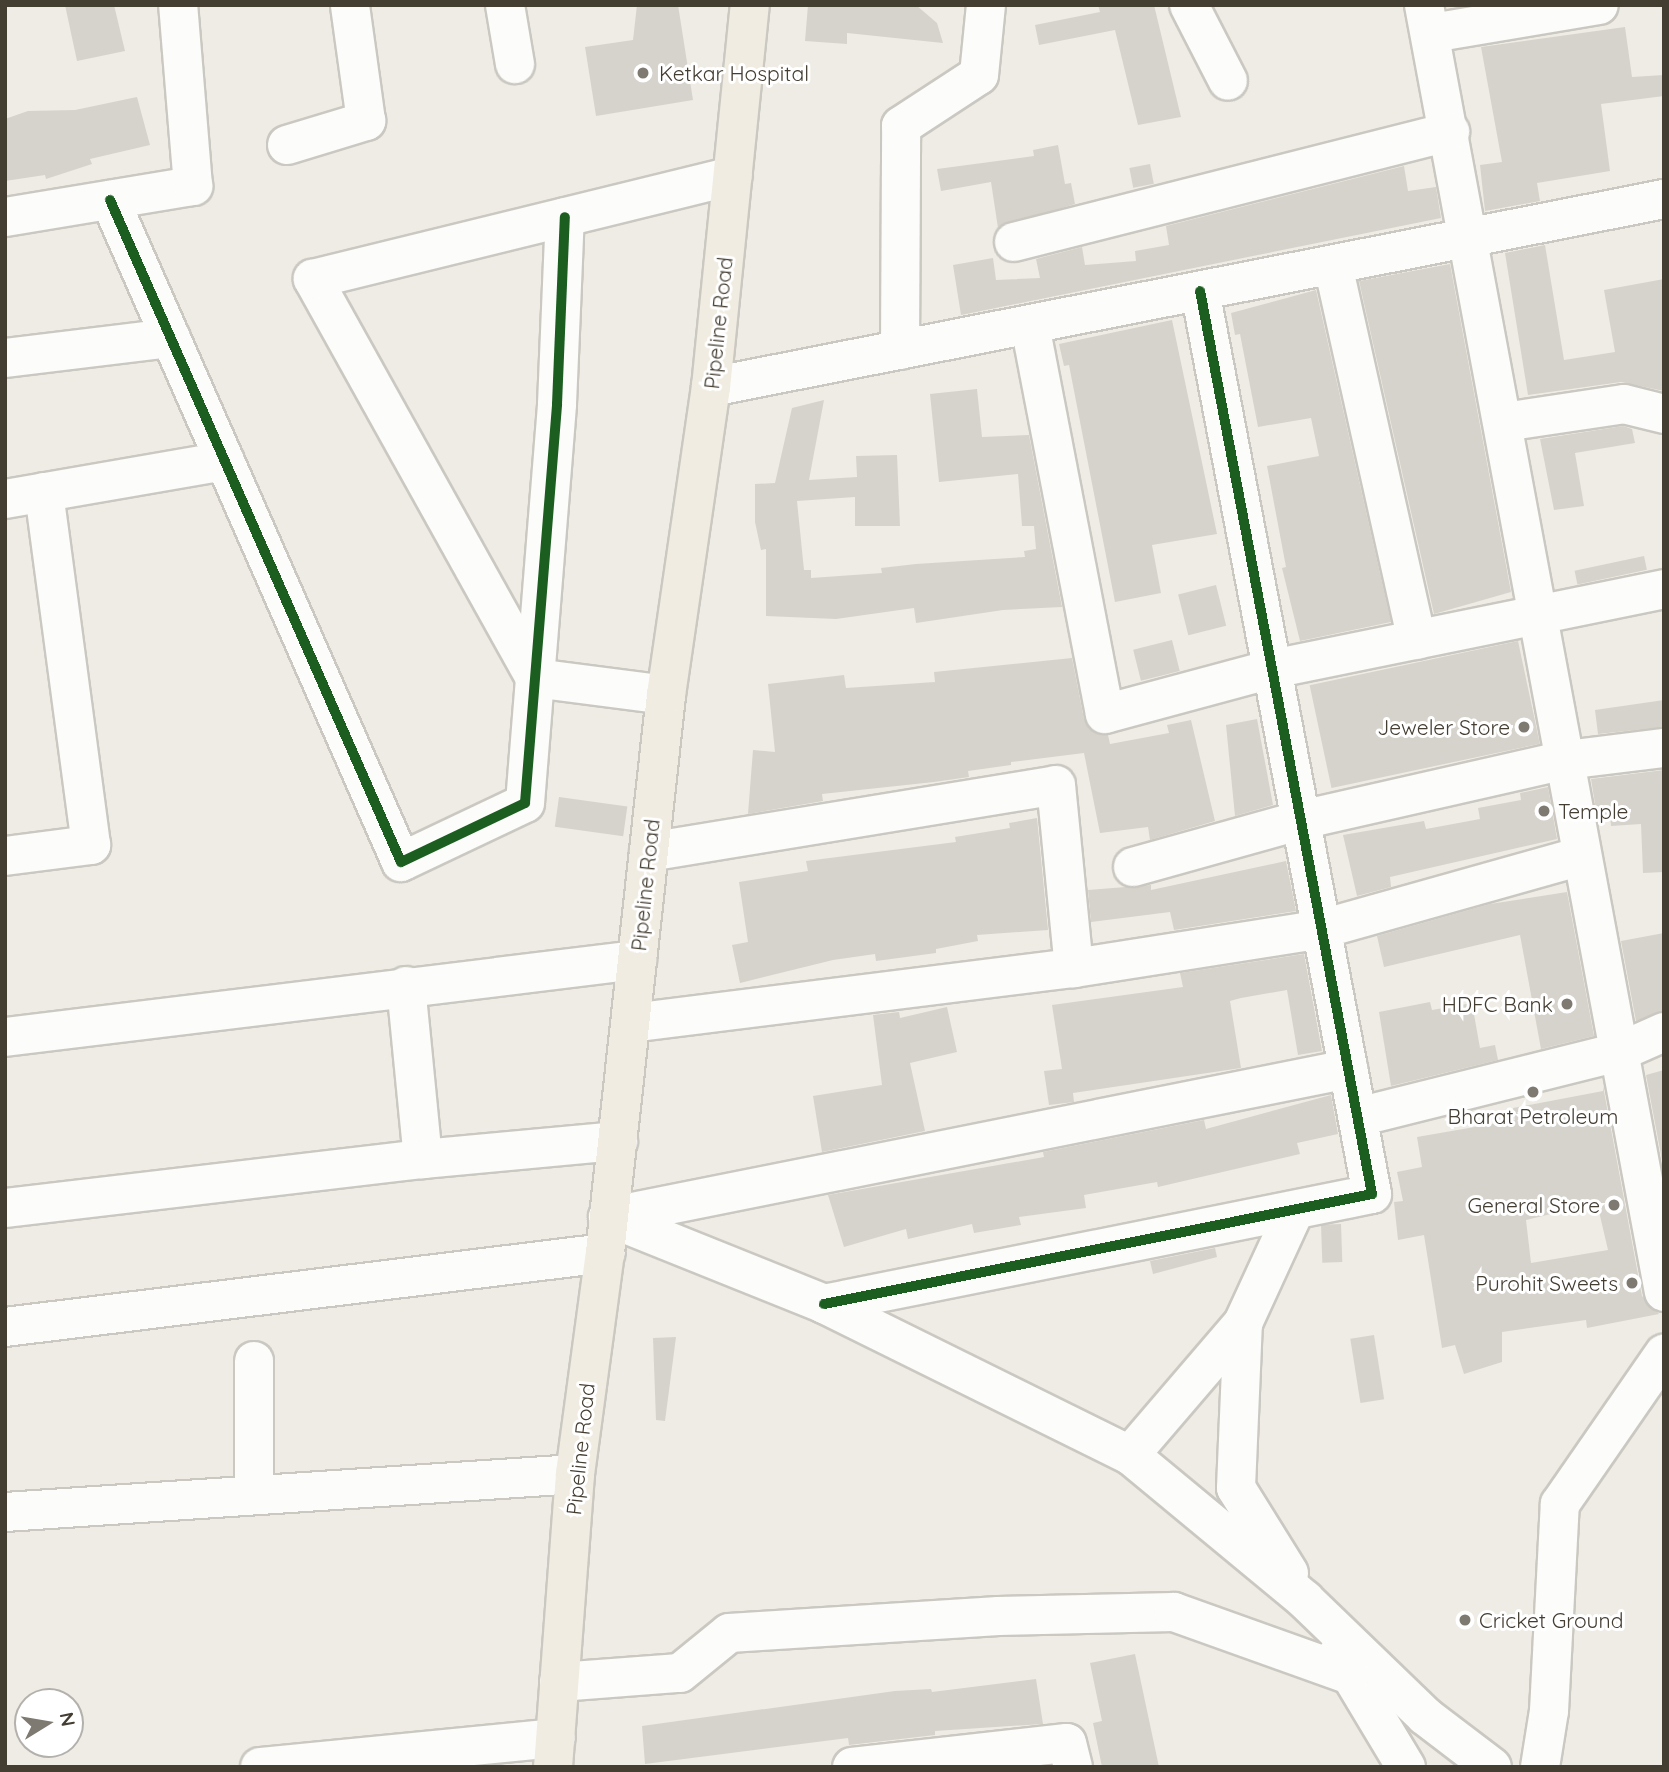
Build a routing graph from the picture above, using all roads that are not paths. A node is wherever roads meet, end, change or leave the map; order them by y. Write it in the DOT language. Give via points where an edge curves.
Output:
graph roads {
  1 [pos="178,5"];
  2 [pos="350,5"];
  3 [pos="505,5"];
  4 [pos="751,5"];
  5 [pos="986,5"];
  6 [pos="1189,5"];
  7 [pos="1599,5"];
  8 [pos="1428,19"];
  9 [pos="515,64"];
  10 [pos="1228,81"];
  11 [pos="1450,132"];
  12 [pos="287,145"];
  13 [pos="733,176"];
  14 [pos="1664,199"];
  15 [pos="110,200"];
  16 [pos="5,217"];
  17 [pos="565,217"];
  18 [pos="1469,238"];
  19 [pos="1014,242"];
  20 [pos="1333,265"];
  21 [pos="1200,292"];
  22 [pos="1030,325"];
  23 [pos="171,338"];
  24 [pos="900,350"];
  25 [pos="5,358"];
  26 [pos="711,387"];
  27 [pos="1664,414"];
  28 [pos="1504,422"];
  29 [pos="225,461"];
  30 [pos="44,492"];
  31 [pos="5,499"];
  32 [pos="1664,589"];
  33 [pos="1539,615"];
  34 [pos="1417,640"];
  35 [pos="1272,669"];
  36 [pos="536,678"];
  37 [pos="666,695"];
  38 [pos="1664,748"];
  39 [pos="1566,760"];
  40 [pos="1301,820"];
  41 [pos="649,852"];
  42 [pos="5,856"];
  43 [pos="1581,856"];
  44 [pos="1133,867"];
  45 [pos="1322,929"];
  46 [pos="637,960"];
  47 [pos="1074,968"];
  48 [pos="406,986"];
  49 [pos="631,1023"];
  50 [pos="1664,1032"];
  51 [pos="5,1037"];
  52 [pos="1619,1052"];
  53 [pos="1349,1069"];
  54 [pos="1358,1117"];
  55 [pos="618,1141"];
  56 [pos="423,1159"];
  57 [pos="5,1209"];
  58 [pos="1295,1210"];
  59 [pos="607,1235"];
  60 [pos="1664,1292"];
  61 [pos="824,1304"];
  62 [pos="1243,1323"];
  63 [pos="5,1327"];
  64 [pos="1664,1354"];
  65 [pos="254,1361"];
  66 [pos="1130,1455"];
  67 [pos="575,1474"];
  68 [pos="254,1492"];
  69 [pos="5,1511"];
  70 [pos="1306,1600"];
  71 [pos="1350,1675"];
  72 [pos="559,1682"];
  73 [pos="554,1752"];
  74 [pos="260,1767"];
  75 [pos="852,1767"];
  76 [pos="1073,1767"];
  77 [pos="1406,1767"];
  78 [pos="1492,1767"];
  79 [pos="1541,1767"];
  1 -- 15 [label="street" via="193,186"];
  2 -- 12 [label="street" via="366,121"];
  3 -- 9 [label="street"];
  4 -- 13 [label="main road, Pipeline Road"];
  5 -- 24 [label="street" via="979,75 901,126"];
  6 -- 10 [label="street"];
  7 -- 8 [label="street"];
  8 -- 11 [label="street"];
  11 -- 18 [label="street"];
  11 -- 19 [label="street"];
  13 -- 17 [label="street"];
  13 -- 26 [label="main road, Pipeline Road"];
  14 -- 18 [label="street"];
  15 -- 16 [label="street"];
  15 -- 23 [label="street"];
  17 -- 36 [label="street"];
  17 -- 36 [label="street" via="313,279"];
  18 -- 20 [label="street"];
  18 -- 28 [label="street"];
  20 -- 21 [label="street"];
  20 -- 34 [label="street"];
  21 -- 22 [label="street"];
  21 -- 35 [label="street"];
  22 -- 24 [label="street"];
  22 -- 35 [label="street" via="1105,714"];
  23 -- 25 [label="street"];
  23 -- 29 [label="street"];
  24 -- 26 [label="street"];
  26 -- 37 [label="main road, Pipeline Road"];
  27 -- 28 [label="street" via="1624,404"];
  28 -- 33 [label="street"];
  29 -- 30 [label="street"];
  29 -- 36 [label="street" via="401,862 526,803"];
  30 -- 31 [label="street"];
  30 -- 42 [label="street" via="91,845"];
  32 -- 33 [label="street"];
  33 -- 34 [label="street"];
  33 -- 39 [label="street"];
  34 -- 35 [label="street"];
  35 -- 40 [label="street"];
  36 -- 37 [label="street"];
  37 -- 41 [label="main road, Pipeline Road"];
  38 -- 39 [label="street"];
  39 -- 40 [label="street"];
  39 -- 43 [label="street"];
  40 -- 44 [label="street"];
  40 -- 45 [label="street"];
  41 -- 46 [label="main road, Pipeline Road"];
  41 -- 47 [label="street" via="1056,785"];
  43 -- 45 [label="street"];
  43 -- 52 [label="street"];
  45 -- 47 [label="street"];
  45 -- 53 [label="street"];
  46 -- 48 [label="street"];
  46 -- 49 [label="main road, Pipeline Road"];
  47 -- 49 [label="street"];
  48 -- 51 [label="street"];
  48 -- 56 [label="street"];
  49 -- 55 [label="main road, Pipeline Road"];
  50 -- 52 [label="street"];
  52 -- 54 [label="street"];
  52 -- 60 [label="street"];
  53 -- 54 [label="street"];
  53 -- 59 [label="street"];
  54 -- 58 [label="street" via="1372,1194"];
  55 -- 56 [label="street"];
  55 -- 59 [label="main road, Pipeline Road"];
  56 -- 57 [label="street"];
  58 -- 61 [label="street"];
  58 -- 62 [label="street"];
  59 -- 61 [label="street"];
  59 -- 63 [label="street"];
  59 -- 67 [label="main road, Pipeline Road"];
  61 -- 66 [label="street"];
  62 -- 66 [label="street"];
  62 -- 70 [label="street" via="1236,1488"];
  64 -- 79 [label="street" via="1560,1504 1549,1711"];
  65 -- 68 [label="street"];
  66 -- 70 [label="street"];
  67 -- 68 [label="street"];
  67 -- 72 [label="main road, Pipeline Road"];
  68 -- 69 [label="street"];
  70 -- 71 [label="street"];
  70 -- 78 [label="street" via="1425,1716"];
  71 -- 72 [label="street" via="1174,1612 998,1616 729,1633 680,1673"];
  71 -- 77 [label="street"];
  72 -- 73 [label="main road, Pipeline Road"];
  73 -- 74 [label="street"];
  75 -- 76 [label="street" via="1067,1743"];
}
